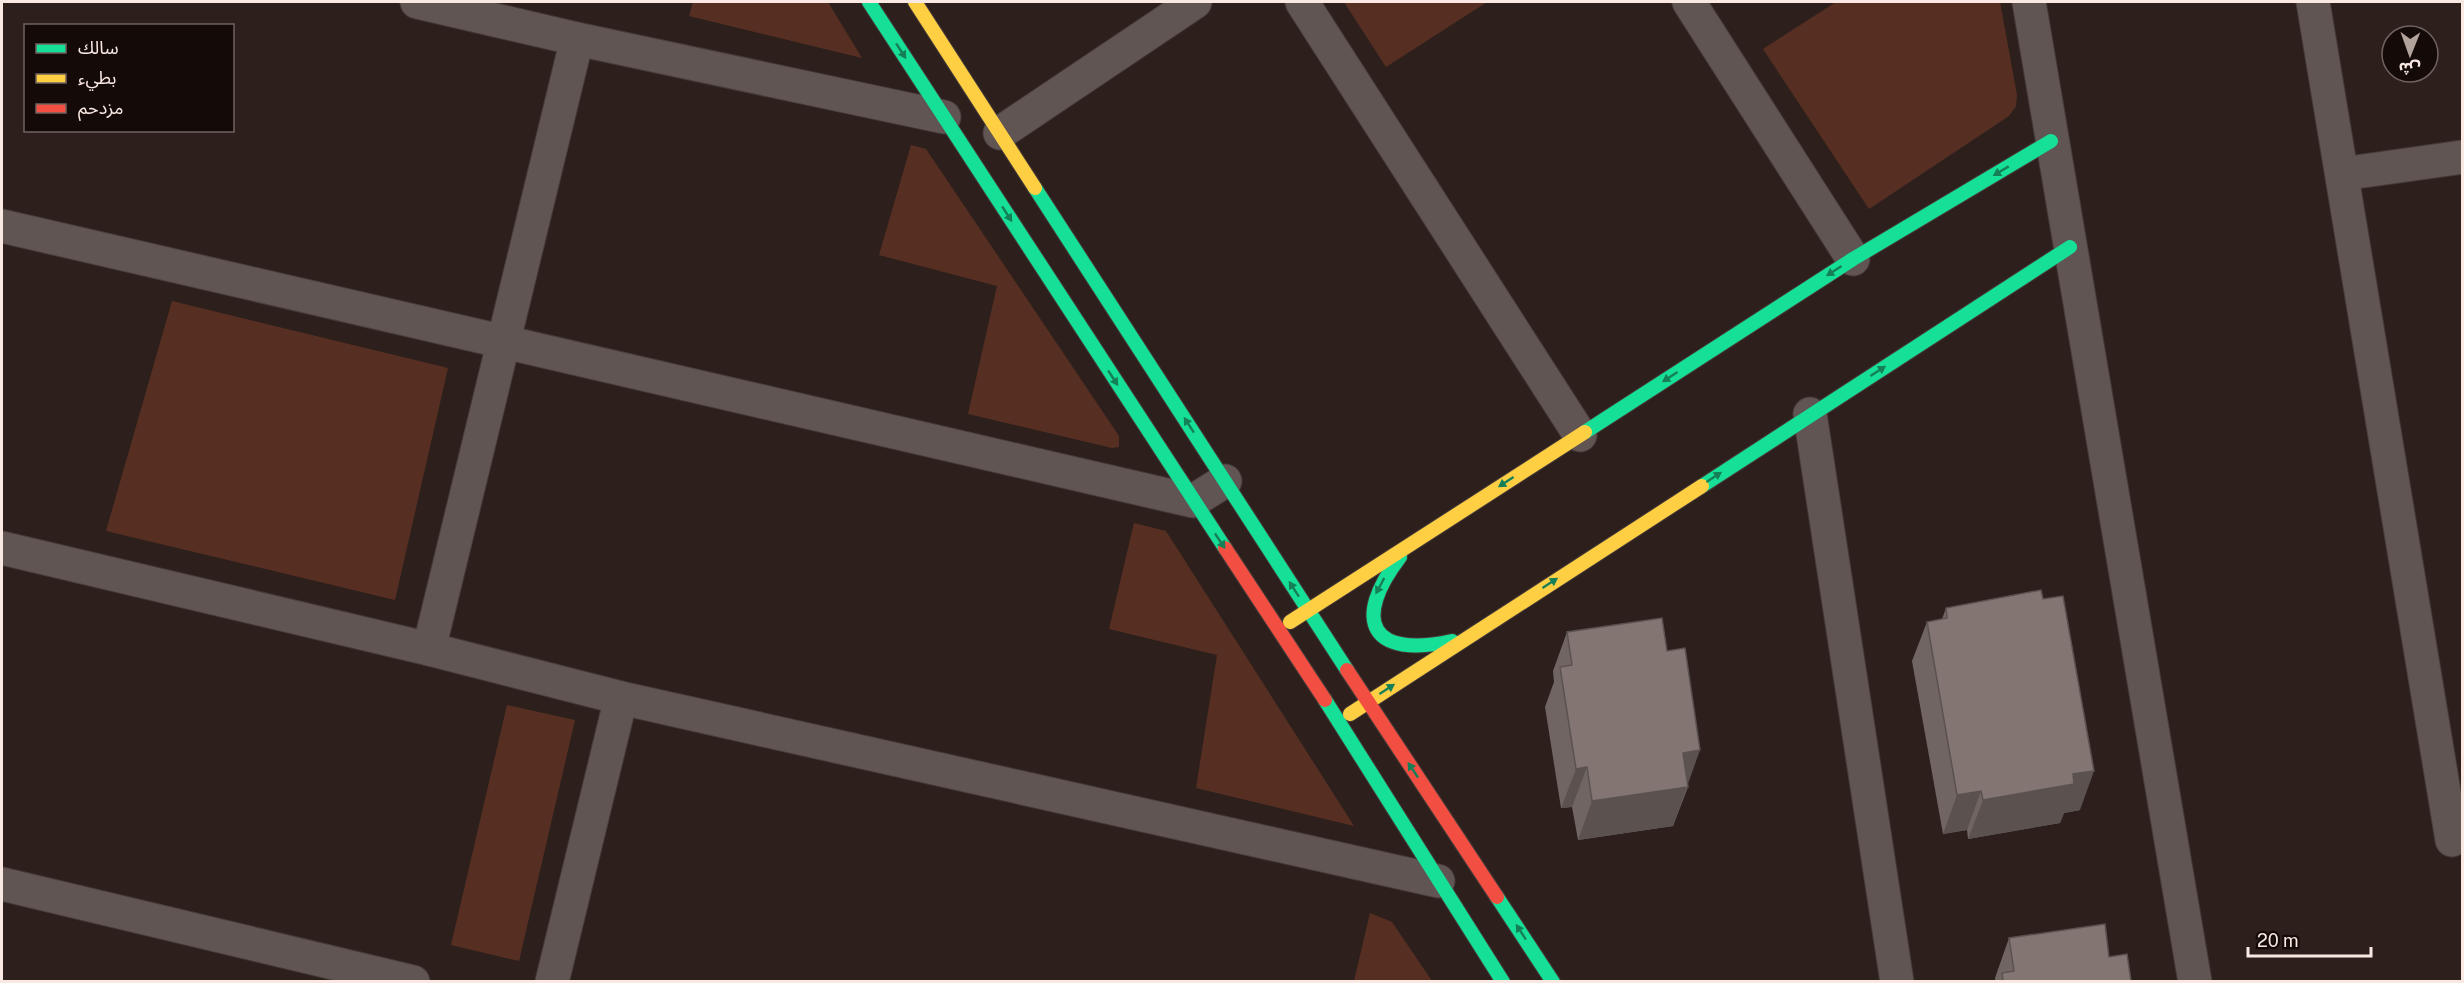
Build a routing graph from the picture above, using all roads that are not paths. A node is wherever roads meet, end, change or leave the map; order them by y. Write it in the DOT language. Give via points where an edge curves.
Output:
graph roads {
  1 [pos="417,2"];
  2 [pos="869,2"];
  3 [pos="915,2"];
  4 [pos="1195,2"];
  5 [pos="1302,2"];
  6 [pos="1689,2"];
  7 [pos="2029,2"];
  8 [pos="2313,2"];
  9 [pos="577,39"];
  10 [pos="944,117"];
  11 [pos="1000,133"];
  12 [pos="2051,141"];
  13 [pos="2463,157"];
  14 [pos="2342,174"];
  15 [pos="2,226"];
  16 [pos="2070,248"];
  17 [pos="1853,259"];
  18 [pos="502,342"];
  19 [pos="1810,414"];
  20 [pos="1580,435"];
  21 [pos="1225,481"];
  22 [pos="1193,501"];
  23 [pos="1416,540"];
  24 [pos="2,548"];
  25 [pos="1308,610"];
  26 [pos="1280,630"];
  27 [pos="1473,634"];
  28 [pos="429,649"];
  29 [pos="621,698"];
  30 [pos="1368,702"];
  31 [pos="1338,722"];
  32 [pos="2452,840"];
  33 [pos="1438,881"];
  34 [pos="2,884"];
  35 [pos="413,981"];
  36 [pos="552,981"];
  37 [pos="1503,981"];
  38 [pos="1553,981"];
  39 [pos="1897,981"];
  40 [pos="2195,981"];
  1 -- 9 [label="street"];
  2 -- 10 [label="street, one-way"];
  3 -- 11 [label="street"];
  4 -- 11 [label="street"];
  5 -- 20 [label="street"];
  6 -- 17 [label="street"];
  7 -- 12 [label="street"];
  8 -- 14 [label="street"];
  9 -- 10 [label="street"];
  9 -- 18 [label="street"];
  10 -- 22 [label="street, one-way"];
  21 -- 11 [label="street, one-way"];
  12 -- 16 [label="street"];
  12 -- 17 [label="street, one-way"];
  13 -- 14 [label="street"];
  14 -- 32 [label="street"];
  15 -- 18 [label="street"];
  19 -- 16 [label="street, one-way"];
  16 -- 40 [label="street"];
  17 -- 20 [label="street, one-way"];
  18 -- 22 [label="street"];
  18 -- 28 [label="street"];
  27 -- 19 [label="street, one-way"];
  19 -- 39 [label="street"];
  20 -- 23 [label="street, one-way"];
  21 -- 22 [label="street"];
  25 -- 21 [label="street, one-way"];
  22 -- 26 [label="street, one-way"];
  23 -- 25 [label="street"];
  23 -- 27 [label="street, one-way" via="1396,561 1375,594 1373,621 1378,634 1397,645 1425,648"];
  24 -- 28 [label="street"];
  25 -- 26 [label="street"];
  25 -- 30 [label="street"];
  26 -- 31 [label="street"];
  30 -- 27 [label="street, one-way"];
  28 -- 29 [label="street"];
  29 -- 33 [label="street"];
  29 -- 36 [label="street"];
  30 -- 31 [label="street"];
  38 -- 30 [label="street, one-way"];
  31 -- 33 [label="street"];
  33 -- 37 [label="street"];
  34 -- 35 [label="street"];
}
